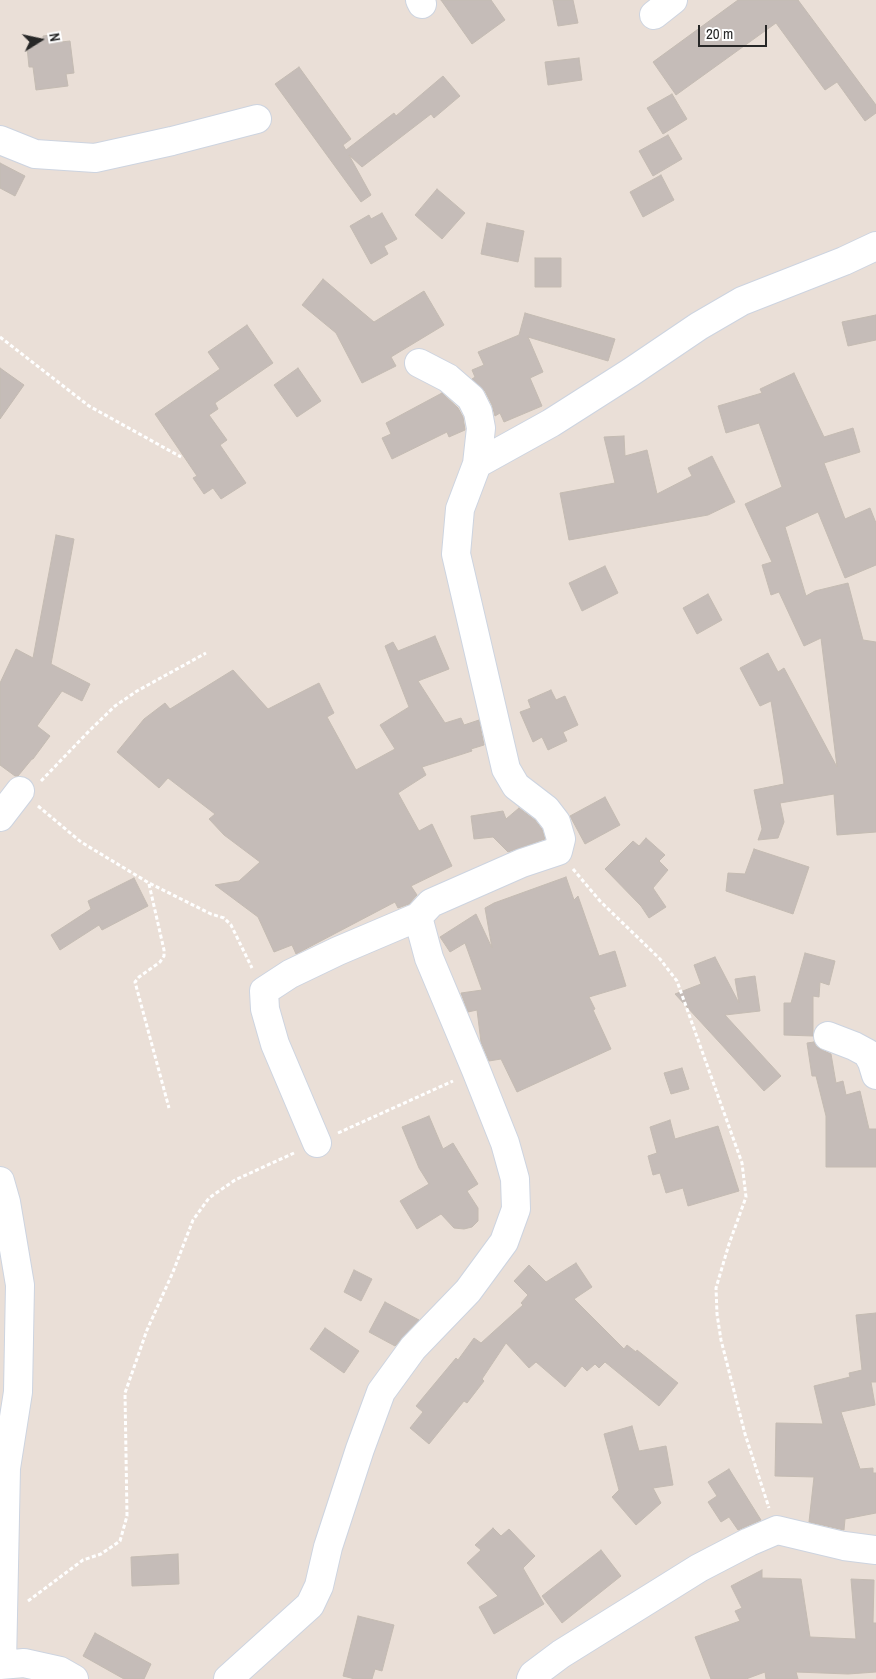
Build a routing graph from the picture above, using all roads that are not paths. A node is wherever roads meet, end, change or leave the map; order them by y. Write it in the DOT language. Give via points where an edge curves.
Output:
graph roads {
  1 [pos="257,119"];
  2 [pos="0,140"];
  3 [pos="876,246"];
  4 [pos="419,363"];
  5 [pos="477,464"];
  6 [pos="24,794"];
  7 [pos="0,817"];
  8 [pos="418,917"];
  9 [pos="828,1036"];
  10 [pos="876,1075"];
  11 [pos="317,1143"];
  12 [pos="0,1182"];
  13 [pos="876,1550"];
  14 [pos="1,1620"];
  15 [pos="1,1664"];
  16 [pos="74,1679"];
  17 [pos="228,1679"];
  18 [pos="531,1679"];
  1 -- 2 [label="street" via="95,158 35,154"];
  3 -- 5 [label="street" via="742,301 551,423"];
  4 -- 5 [label="street" via="448,378 471,398 481,428"];
  5 -- 8 [label="street" via="460,509 456,554 506,769 516,786 546,809 556,822 561,839 558,851 522,863 431,903"];
  6 -- 7 [label="street"];
  8 -- 11 [label="street" via="330,954 264,991 265,1009 275,1044"];
  8 -- 17 [label="street" via="429,958 505,1143 515,1179 516,1208 504,1242 468,1291 413,1348 381,1392 310,1605"];
  9 -- 10 [label="street" via="866,1053"];
  12 -- 14 [label="street" via="20,1285 18,1392 6,1468"];
  13 -- 18 [label="street" via="776,1530 699,1568 561,1654"];
  14 -- 15 [label="street"];
  15 -- 16 [label="street" via="24,1663 60,1671"];
}
